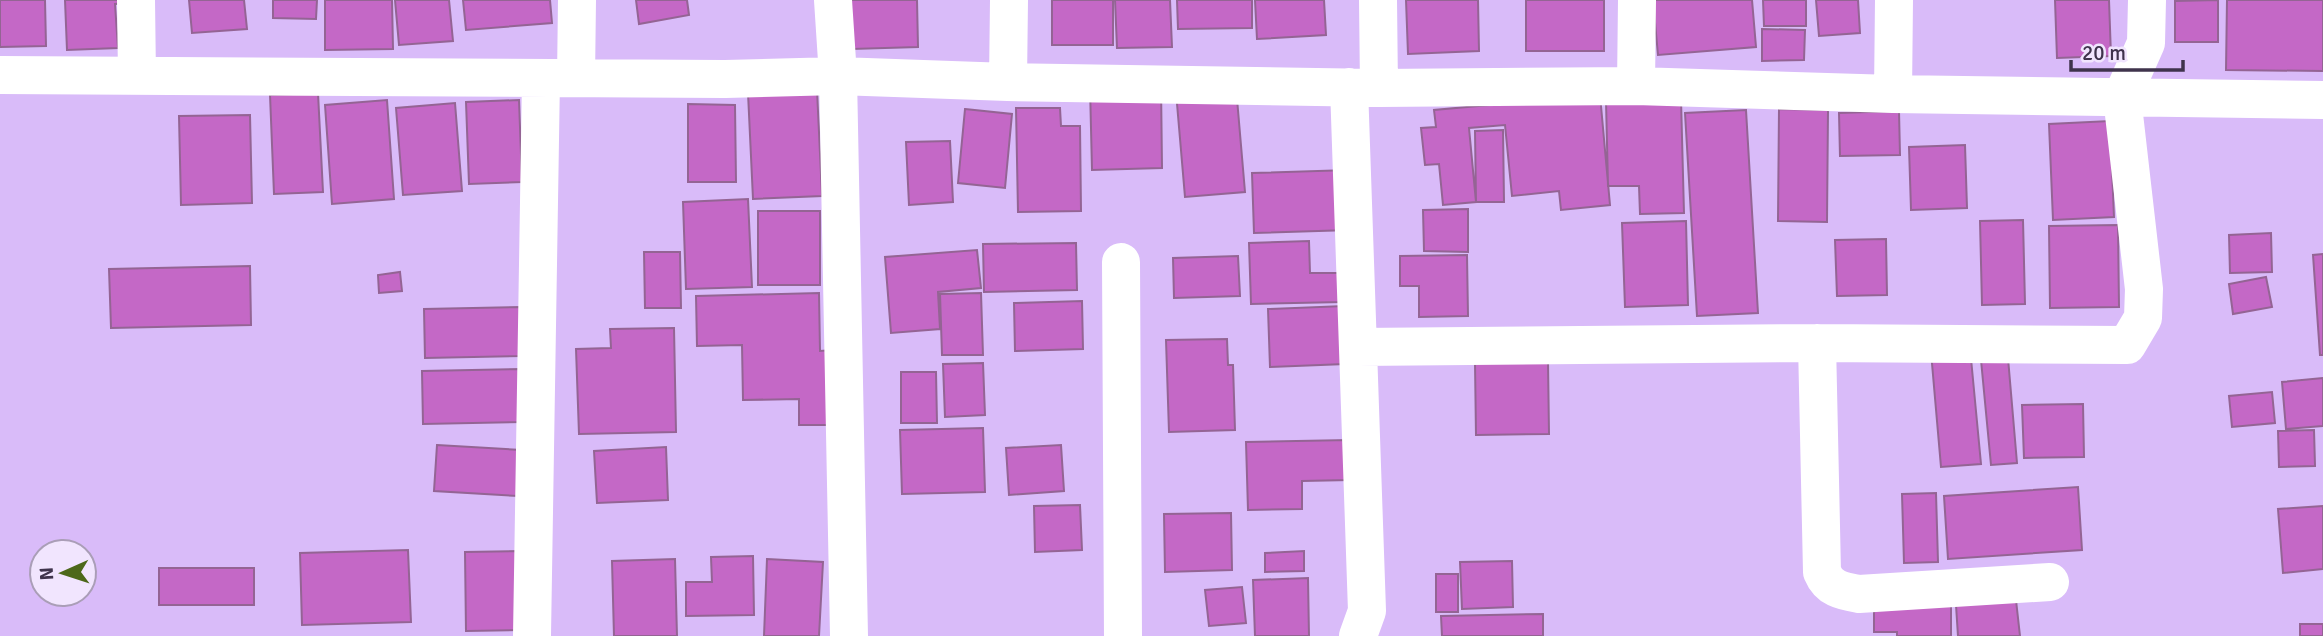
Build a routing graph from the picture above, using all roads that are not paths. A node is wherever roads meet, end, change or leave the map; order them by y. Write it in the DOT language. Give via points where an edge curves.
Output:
graph roads {
  1 [pos="136,0"];
  2 [pos="577,0"];
  3 [pos="833,0"];
  4 [pos="1009,0"];
  5 [pos="1378,0"];
  6 [pos="1637,0"];
  7 [pos="1894,0"];
  8 [pos="2147,0"];
  9 [pos="0,75"];
  10 [pos="137,76"];
  11 [pos="838,76"];
  12 [pos="559,78"];
  13 [pos="1008,82"];
  14 [pos="1636,86"];
  15 [pos="1364,87"];
  16 [pos="1893,94"];
  17 [pos="2122,97"];
  18 [pos="2323,100"];
  19 [pos="1121,262"];
  20 [pos="1817,343"];
  21 [pos="1357,347"];
  22 [pos="2050,582"];
  23 [pos="532,636"];
  24 [pos="849,636"];
  25 [pos="1124,636"];
  26 [pos="1358,636"];
  1 -- 10 [label="street"];
  2 -- 12 [label="street"];
  3 -- 11 [label="street"];
  4 -- 13 [label="street"];
  5 -- 15 [label="street"];
  6 -- 14 [label="street"];
  7 -- 16 [label="street"];
  8 -- 17 [label="street" via="2146,43"];
  9 -- 10 [label="street"];
  10 -- 12 [label="street"];
  11 -- 12 [label="street"];
  11 -- 13 [label="street"];
  11 -- 24 [label="street"];
  12 -- 23 [label="street"];
  13 -- 15 [label="street"];
  14 -- 15 [label="street"];
  14 -- 16 [label="street"];
  15 -- 21 [label="street"];
  16 -- 17 [label="street"];
  17 -- 18 [label="street"];
  17 -- 20 [label="street" via="2144,289 2143,318 2127,345"];
  19 -- 25 [label="street"];
  20 -- 21 [label="street"];
  20 -- 22 [label="street" via="1822,572 1826,582 1859,594"];
  21 -- 26 [label="street" via="1367,611"];
}
